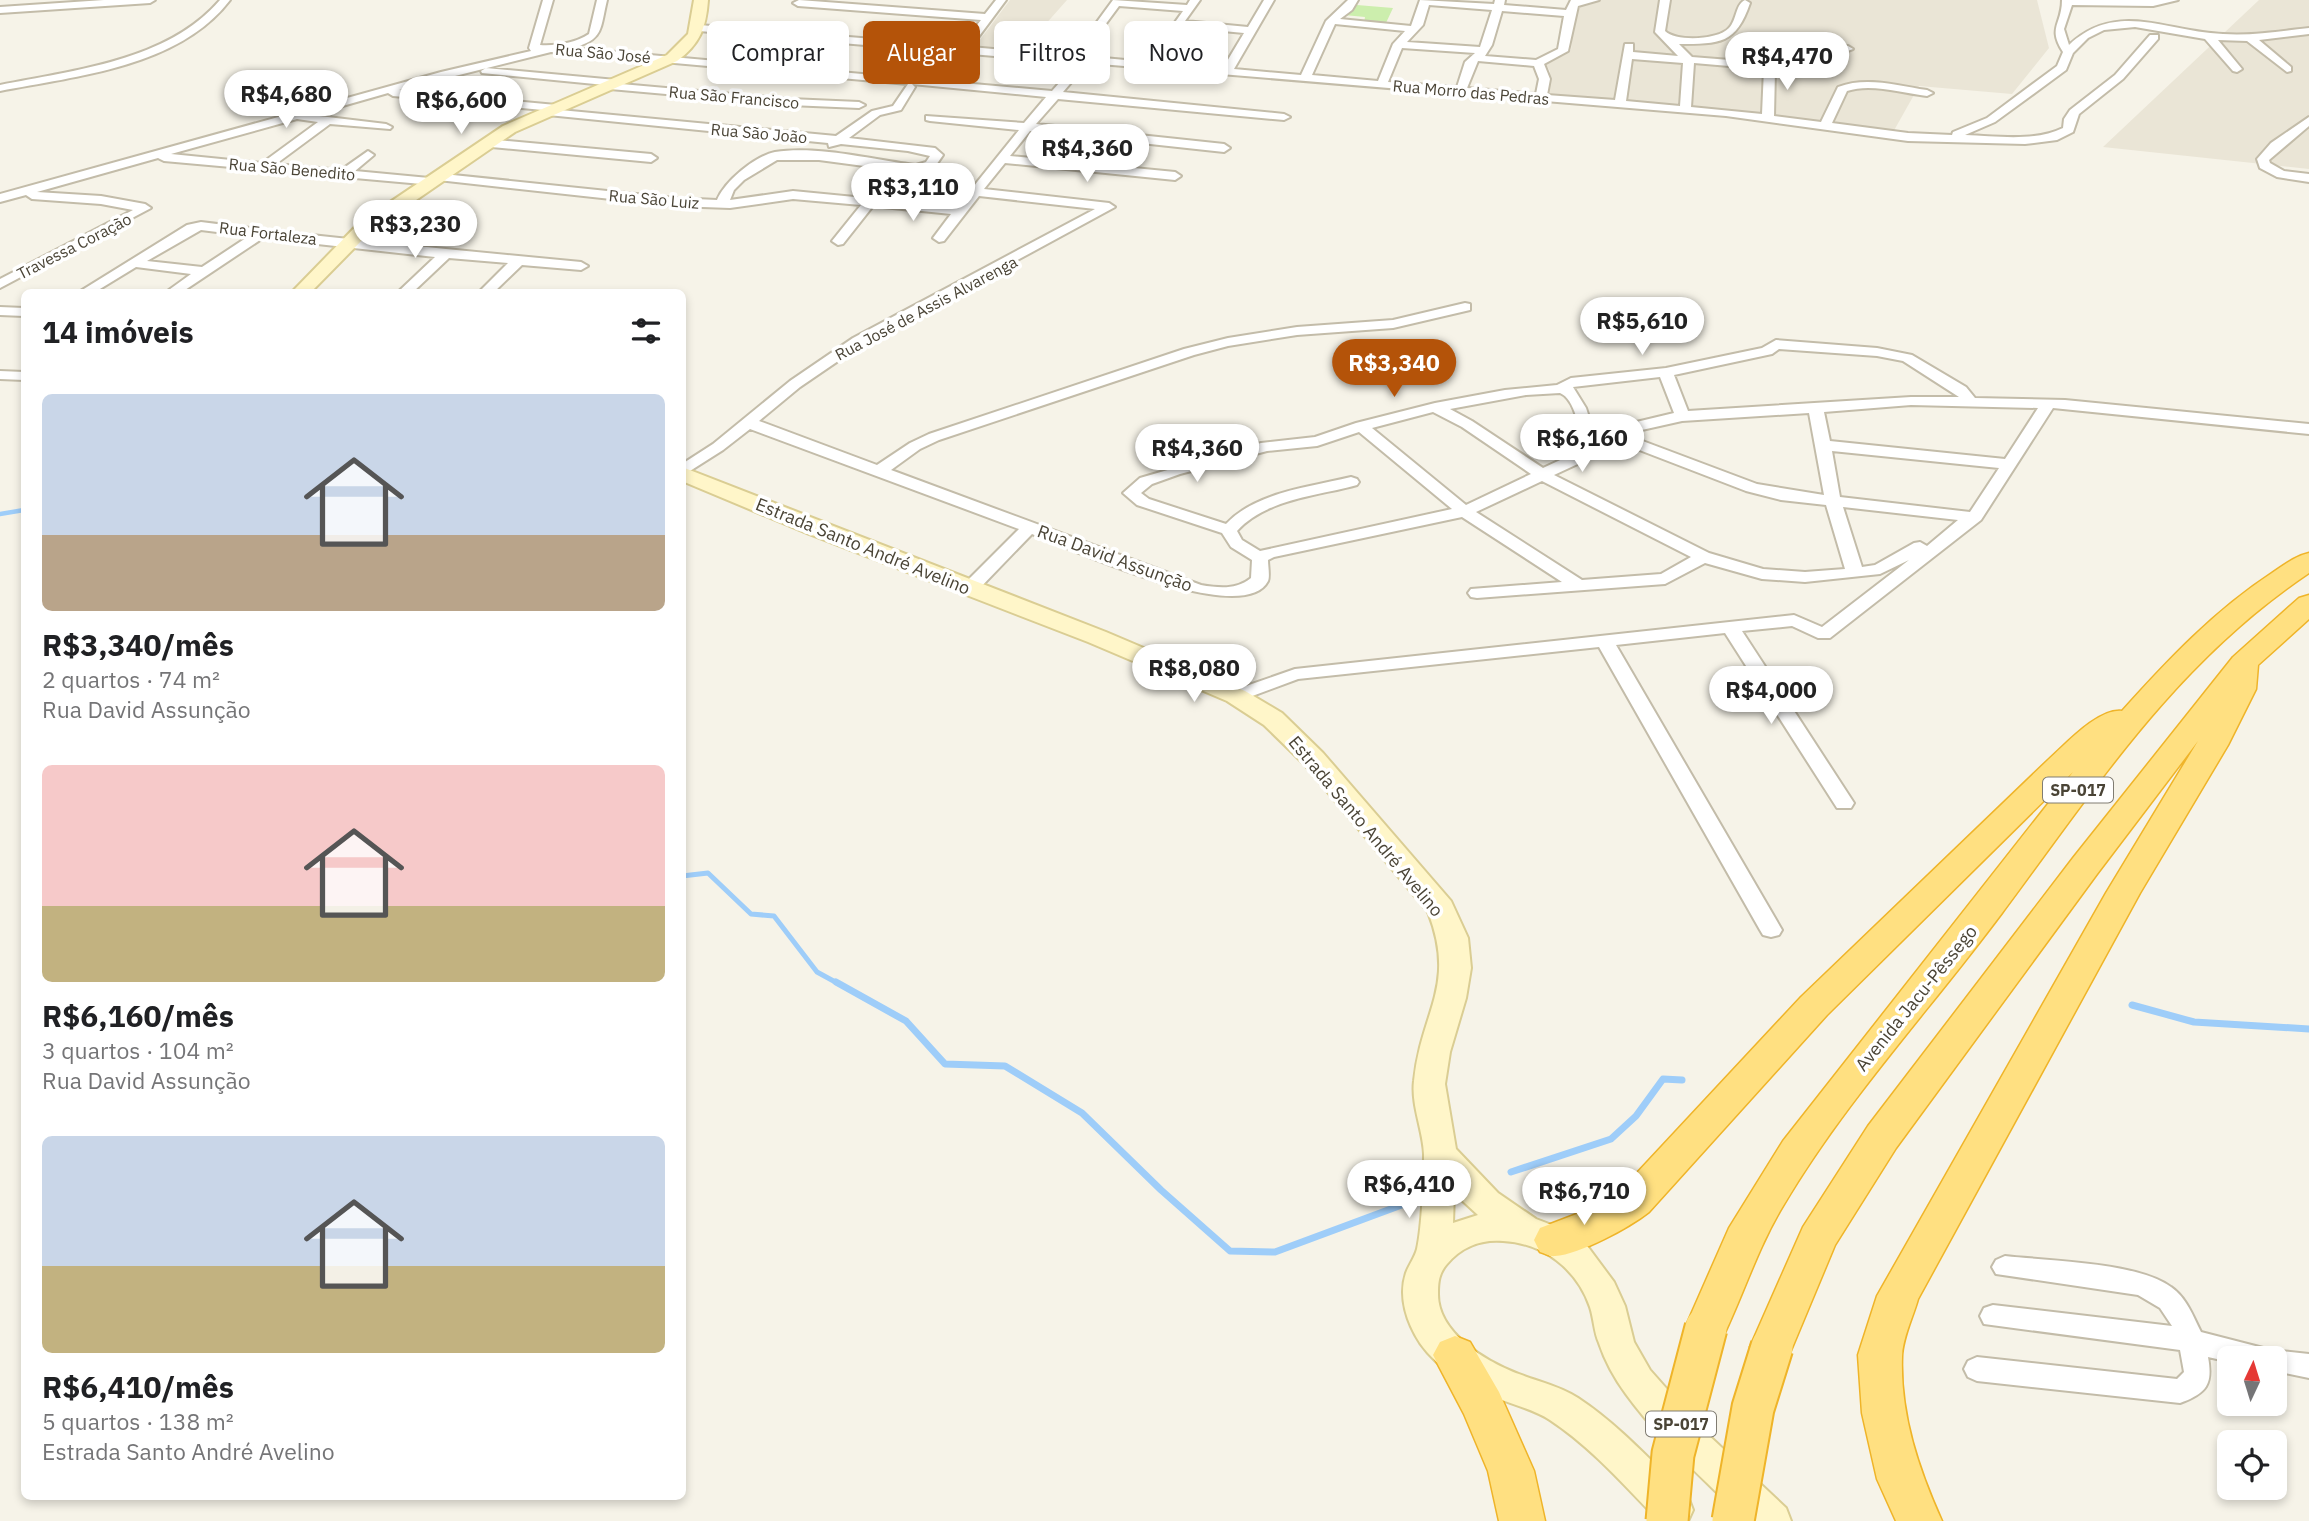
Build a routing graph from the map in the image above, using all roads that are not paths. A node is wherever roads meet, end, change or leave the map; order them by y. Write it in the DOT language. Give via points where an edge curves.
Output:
graph roads {
  1 [pos="150,0"];
  2 [pos="225,0"];
  3 [pos="548,0"];
  4 [pos="602,0"];
  5 [pos="701,0"];
  6 [pos="1001,0"];
  7 [pos="1269,0"];
  8 [pos="1353,0"];
  9 [pos="1594,0"];
  10 [pos="1665,0"];
  11 [pos="2173,0"];
  12 [pos="1425,1"];
  13 [pos="2068,1"];
  14 [pos="1116,2"];
  15 [pos="1745,3"];
  16 [pos="798,4"];
  17 [pos="1192,4"];
  18 [pos="1499,4"];
  19 [pos="1167,6"];
  20 [pos="1573,6"];
  21 [pos="0,10"];
  22 [pos="988,17"];
  23 [pos="1104,21"];
  24 [pos="1159,21"];
  25 [pos="1181,21"];
  26 [pos="1331,21"];
  27 [pos="699,28"];
  28 [pos="980,28"];
  29 [pos="707,29"];
  30 [pos="1228,29"];
  31 [pos="1415,29"];
  32 [pos="1251,30"];
  33 [pos="2309,31"];
  34 [pos="2294,33"];
  35 [pos="2154,37"];
  36 [pos="2209,37"];
  37 [pos="2251,39"];
  38 [pos="1668,41"];
  39 [pos="1398,44"];
  40 [pos="2309,44"];
  41 [pos="559,48"];
  42 [pos="1848,49"];
  43 [pos="2068,52"];
  44 [pos="1479,54"];
  45 [pos="672,58"];
  46 [pos="1689,60"];
  47 [pos="1537,63"];
  48 [pos="1770,67"];
  49 [pos="467,69"];
  50 [pos="1228,69"];
  51 [pos="2237,69"];
  52 [pos="2287,69"];
  53 [pos="1228,71"];
  54 [pos="1305,78"];
  55 [pos="613,84"];
  56 [pos="1062,84"];
  57 [pos="1382,85"];
  58 [pos="909,87"];
  59 [pos="0,88"];
  60 [pos="381,91"];
  61 [pos="1461,91"];
  62 [pos="1927,93"];
  63 [pos="1054,96"];
  64 [pos="1540,98"];
  65 [pos="859,105"];
  66 [pos="1620,105"];
  67 [pos="1685,109"];
  68 [pos="552,110"];
  69 [pos="293,116"];
  70 [pos="1284,117"];
  71 [pos="1768,117"];
  72 [pos="930,118"];
  73 [pos="2309,120"];
  74 [pos="327,121"];
  75 [pos="1825,126"];
  76 [pos="386,127"];
  77 [pos="1027,127"];
  78 [pos="1938,137"];
  79 [pos="836,140"];
  80 [pos="485,143"];
  81 [pos="1224,148"];
  82 [pos="156,155"];
  83 [pos="368,155"];
  84 [pos="818,156"];
  85 [pos="651,158"];
  86 [pos="1002,159"];
  87 [pos="265,166"];
  88 [pos="344,174"];
  89 [pos="1175,176"];
  90 [pos="2309,178"];
  91 [pos="433,179"];
  92 [pos="975,192"];
  93 [pos="17,194"];
  94 [pos="0,198"];
  95 [pos="870,202"];
  96 [pos="722,204"];
  97 [pos="960,211"];
  98 [pos="263,232"];
  99 [pos="939,238"];
  100 [pos="838,242"];
  101 [pos="351,243"];
  102 [pos="448,253"];
  103 [pos="520,259"];
  104 [pos="132,263"];
  105 [pos="581,266"];
  106 [pos="203,271"];
  107 [pos="0,284"];
  108 [pos="91,289"];
  109 [pos="177,289"];
  110 [pos="304,289"];
  111 [pos="408,289"];
  112 [pos="489,289"];
  113 [pos="1465,307"];
  114 [pos="0,311"];
  115 [pos="21,312"];
  116 [pos="1667,372"];
  117 [pos="0,375"];
  118 [pos="21,376"];
  119 [pos="1562,388"];
  120 [pos="1971,402"];
  121 [pos="2048,404"];
  122 [pos="1435,407"];
  123 [pos="1816,408"];
  124 [pos="1682,416"];
  125 [pos="749,423"];
  126 [pos="1361,426"];
  127 [pos="2309,429"];
  128 [pos="1608,433"];
  129 [pos="1590,438"];
  130 [pos="1823,445"];
  131 [pos="2009,464"];
  132 [pos="686,469"];
  133 [pos="880,471"];
  134 [pos="686,474"];
  135 [pos="1542,475"];
  136 [pos="1350,482"];
  137 [pos="1833,500"];
  138 [pos="1464,511"];
  139 [pos="1975,517"];
  140 [pos="1030,527"];
  141 [pos="1229,530"];
  142 [pos="1703,557"];
  143 [pos="1260,558"];
  144 [pos="2309,561"];
  145 [pos="1855,573"];
  146 [pos="1577,584"];
  147 [pos="969,589"];
  148 [pos="1477,593"];
  149 [pos="2309,604"];
  150 [pos="1730,627"];
  151 [pos="1605,640"];
  152 [pos="2243,663"];
  153 [pos="1236,696"];
  154 [pos="2143,703"];
  155 [pos="1844,803"];
  156 [pos="1771,930"];
  157 [pos="1440,1153"];
  158 [pos="1543,1236"];
  159 [pos="1434,1252"];
  160 [pos="2005,1267"];
  161 [pos="1993,1316"];
  162 [pos="2192,1340"];
  163 [pos="2217,1349"];
  164 [pos="1455,1355"];
  165 [pos="2287,1362"];
  166 [pos="2309,1366"];
  167 [pos="1977,1369"];
  168 [pos="1522,1521"];
  169 [pos="1667,1521"];
  170 [pos="1685,1521"];
  171 [pos="1733,1521"];
  172 [pos="1772,1521"];
  173 [pos="1919,1521"];
  1 -- 21 [label="street"];
  2 -- 59 [label="street" via="206,24 166,46"];
  3 -- 41 [label="street, Rua São José" via="534,48"];
  4 -- 41 [label="street" via="592,37"];
  5 -- 27 [label="main road"];
  6 -- 22 [label="street"];
  7 -- 32 [label="street"];
  8 -- 26 [label="street"];
  9 -- 20 [label="street"];
  10 -- 38 [label="street" via="1660,32"];
  11 -- 13 [label="street" via="2153,4"];
  12 -- 18 [label="street"];
  12 -- 31 [label="street"];
  13 -- 43 [label="street" via="2057,30"];
  14 -- 19 [label="street"];
  14 -- 23 [label="street"];
  15 -- 38 [label="street" via="1728,33"];
  16 -- 22 [label="street"];
  17 -- 19 [label="street"];
  17 -- 25 [label="street"];
  18 -- 20 [label="street"];
  18 -- 44 [label="street"];
  19 -- 24 [label="street"];
  20 -- 47 [label="street" via="1563,51"];
  22 -- 28 [label="street"];
  26 -- 31 [label="street"];
  26 -- 54 [label="street"];
  27 -- 29 [label="street, Rua Morro das Pedras"];
  27 -- 45 [label="main road" via="687,47"];
  30 -- 32 [label="street"];
  31 -- 39 [label="street"];
  32 -- 50 [label="street"];
  33 -- 34 [label="street"];
  34 -- 37 [label="street"];
  34 -- 40 [label="street"];
  35 -- 78 [label="street, Rua Morro das Pedras" via="2119,77 2074,112 2069,130 2063,133 2025,140"];
  36 -- 37 [label="street"];
  36 -- 43 [label="street" via="2149,20 2109,18 2081,34"];
  36 -- 51 [label="street"];
  37 -- 52 [label="street"];
  38 -- 46 [label="street"];
  39 -- 44 [label="street"];
  39 -- 57 [label="street"];
  41 -- 45 [label="street, Rua São José"];
  41 -- 49 [label="street"];
  42 -- 48 [label="street" via="1793,66"];
  43 -- 78 [label="street" via="2062,68 1991,120 1975,129"];
  44 -- 47 [label="street"];
  44 -- 61 [label="street" via="1471,62"];
  45 -- 55 [label="main road"];
  45 -- 63 [label="street, Rua São José"];
  46 -- 48 [label="street"];
  46 -- 66 [label="street" via="1628,50"];
  46 -- 67 [label="street"];
  47 -- 64 [label="street" via="1545,80"];
  48 -- 71 [label="street"];
  49 -- 55 [label="street, Rua São Francisco"];
  49 -- 60 [label="street"];
  53 -- 54 [label="street, Rua Morro das Pedras"];
  54 -- 57 [label="street, Rua Morro das Pedras"];
  55 -- 65 [label="street, Rua São Francisco"];
  55 -- 68 [label="main road"];
  56 -- 63 [label="street"];
  57 -- 61 [label="street, Rua Morro das Pedras"];
  58 -- 79 [label="street" via="897,108 876,113"];
  60 -- 68 [label="street, Rua São João"];
  60 -- 69 [label="street"];
  61 -- 64 [label="street, Rua Morro das Pedras"];
  62 -- 75 [label="street" via="1847,86"];
  63 -- 70 [label="street, Rua São José"];
  63 -- 77 [label="street"];
  64 -- 66 [label="street, Rua Morro das Pedras"];
  66 -- 67 [label="street, Rua Morro das Pedras"];
  67 -- 71 [label="street, Rua Morro das Pedras"];
  68 -- 79 [label="street, Rua São João"];
  68 -- 80 [label="main road"];
  69 -- 74 [label="street"];
  69 -- 82 [label="street"];
  71 -- 75 [label="street, Rua Morro das Pedras"];
  72 -- 77 [label="street"];
  73 -- 90 [label="street" via="2263,159 2272,171"];
  74 -- 76 [label="street"];
  74 -- 87 [label="street"];
  75 -- 78 [label="street, Rua Morro das Pedras" via="1891,136"];
  77 -- 81 [label="street"];
  77 -- 86 [label="street"];
  79 -- 84 [label="street"];
  79 -- 84 [label="street, Rua São João" via="937,155 930,165 916,169"];
  80 -- 85 [label="street"];
  80 -- 91 [label="main road"];
  82 -- 87 [label="street, Rua São Benedito"];
  82 -- 93 [label="street"];
  83 -- 88 [label="street"];
  84 -- 96 [label="street, Rua São João" via="775,156 740,177"];
  86 -- 89 [label="street"];
  86 -- 92 [label="street"];
  87 -- 88 [label="street, Rua São Benedito"];
  88 -- 91 [label="street, Rua São Benedito"];
  91 -- 96 [label="street, Rua São Luiz"];
  91 -- 101 [label="main road" via="365,226"];
  92 -- 97 [label="street"];
  92 -- 125 [label="street, Rua José de Assis Alvarenga" via="1109,208 858,341 795,384"];
  93 -- 94 [label="street"];
  93 -- 107 [label="street, Travessa Coração" via="145,208"];
  95 -- 96 [label="street, Rua São Luiz" via="788,195"];
  95 -- 97 [label="street, Rua São Luiz"];
  95 -- 100 [label="street"];
  97 -- 99 [label="street"];
  98 -- 101 [label="street, Rua Fortaleza"];
  98 -- 104 [label="street, Rua Fortaleza" via="206,225 192,228"];
  98 -- 106 [label="street"];
  101 -- 102 [label="street, Rua Fortaleza"];
  101 -- 110 [label="main road"];
  102 -- 103 [label="street, Rua Fortaleza"];
  102 -- 111 [label="street"];
  103 -- 105 [label="street, Rua Fortaleza"];
  103 -- 112 [label="street"];
  104 -- 106 [label="street"];
  104 -- 108 [label="street"];
  106 -- 109 [label="street"];
  113 -- 133 [label="street" via="1393,324 1297,331 1189,352 934,437"];
  114 -- 115 [label="street"];
  116 -- 119 [label="street" via="1571,382"];
  116 -- 120 [label="street" via="1767,351 1776,344 1877,352 1907,358 1961,390"];
  116 -- 124 [label="street"];
  117 -- 118 [label="street"];
  119 -- 122 [label="street"];
  119 -- 129 [label="street" via="1574,396"];
  120 -- 121 [label="street"];
  120 -- 123 [label="street"];
  121 -- 127 [label="street"];
  121 -- 131 [label="street"];
  122 -- 126 [label="street"];
  122 -- 135 [label="street"];
  123 -- 124 [label="street"];
  123 -- 130 [label="street"];
  124 -- 128 [label="street"];
  125 -- 132 [label="street, Rua José de Assis Alvarenga"];
  125 -- 133 [label="street, Rua David Assunção"];
  126 -- 138 [label="street"];
  126 -- 141 [label="street" via="1317,441 1266,446 1174,471 1146,481 1131,493 1143,502"];
  128 -- 129 [label="street"];
  128 -- 137 [label="street" via="1752,488"];
  129 -- 135 [label="street" via="1582,456"];
  130 -- 131 [label="street"];
  130 -- 137 [label="street"];
  131 -- 139 [label="street"];
  133 -- 140 [label="street, Rua David Assunção"];
  134 -- 147 [label="main road, Estrada Santo André Avelino"];
  135 -- 138 [label="street"];
  135 -- 142 [label="street"];
  136 -- 141 [label="street" via="1258,506"];
  137 -- 139 [label="street"];
  137 -- 145 [label="street"];
  138 -- 143 [label="street" via="1268,552"];
  138 -- 146 [label="street"];
  139 -- 145 [label="street" via="1880,569"];
  139 -- 150 [label="street" via="1824,634 1794,621"];
  140 -- 143 [label="street, Rua David Assunção" via="1210,592 1256,584 1261,580"];
  140 -- 147 [label="street"];
  141 -- 143 [label="street" via="1234,542"];
  142 -- 145 [label="street" via="1762,575"];
  142 -- 146 [label="street" via="1665,579"];
  144 -- 154 [label="highway, Avenida Jacu-Pêssego / SP-017" via="2225,621"];
  146 -- 148 [label="street"];
  147 -- 153 [label="main road, Estrada Santo André Avelino"];
  149 -- 152 [label="highway, SP-017"];
  150 -- 151 [label="street"];
  150 -- 155 [label="street"];
  151 -- 153 [label="street" via="1295,674"];
  151 -- 156 [label="street"];
  152 -- 171 [label="highway, SP-017, bridge" via="1882,1138 1817,1239 1772,1347 1753,1408"];
  152 -- 173 [label="highway" via="2241,689 2212,745 2123,893 1898,1296 1880,1355 1884,1413 1899,1479"];
  153 -- 157 [label="main road, Estrada Santo André Avelino" via="1273,719 1314,759 1441,908 1453,938 1456,968 1429,1084"];
  154 -- 158 [label="highway" via="2079,749 1834,986 1635,1201 1594,1227"];
  154 -- 169 [label="highway, Avenida Jacu-Pêssego / SP-017, bridge" via="1875,1048 1786,1168 1742,1241 1706,1328 1673,1454"];
  157 -- 158 [label="main road, Estrada Santo André Avelino" via="1473,1194"];
  157 -- 159 [label="main road, Estrada Santo André Avelino"];
  158 -- 159 [label="main road" via="1505,1227 1478,1228 1453,1237"];
  158 -- 172 [label="main road" via="1580,1260 1595,1282 1616,1341 1644,1390"];
  159 -- 164 [label="main road" via="1423,1272 1419,1294 1425,1319"];
  160 -- 162 [label="street" via="2147,1286 2175,1304"];
  161 -- 162 [label="street"];
  162 -- 163 [label="street"];
  162 -- 167 [label="street" via="2198,1376 2180,1391"];
  164 -- 168 [label="highway" via="1511,1471"];
  164 -- 170 [label="main road" via="1496,1381 1562,1407 1600,1436"];
  165 -- 166 [label="street"];
}
